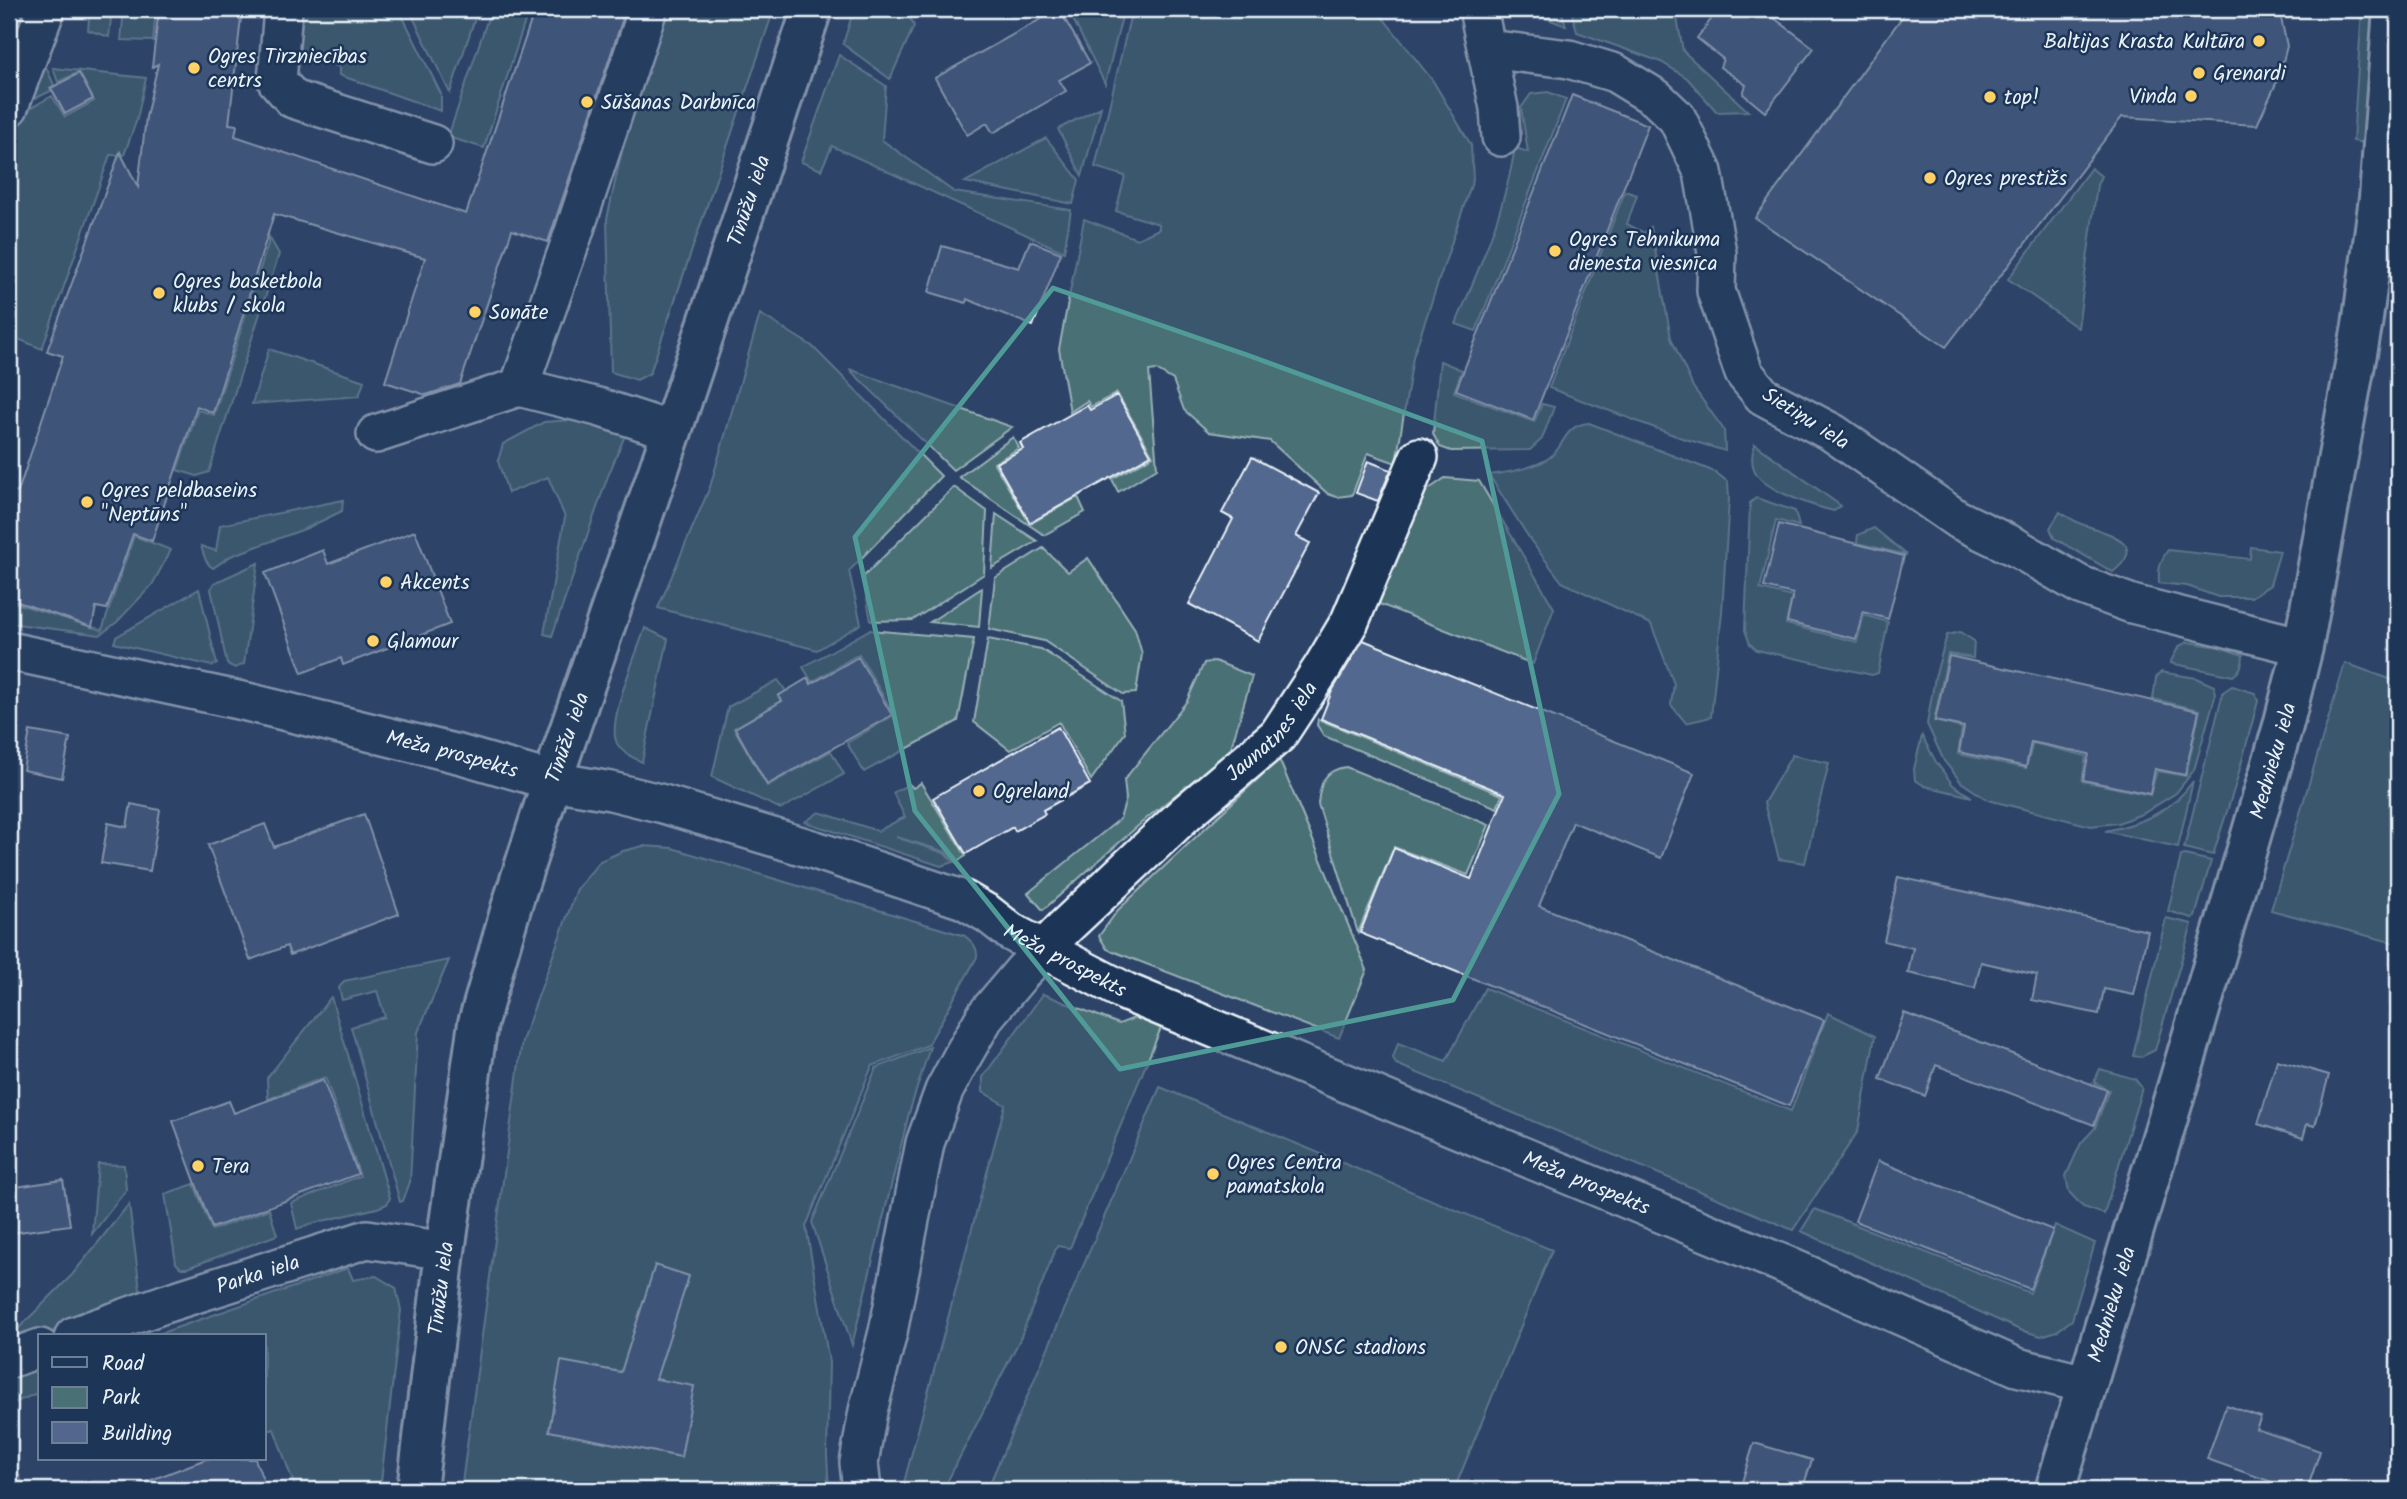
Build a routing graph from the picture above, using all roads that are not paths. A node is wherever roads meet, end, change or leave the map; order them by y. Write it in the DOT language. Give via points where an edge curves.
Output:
graph roads {
  1 [pos="46,9"];
  2 [pos="283,9"];
  3 [pos="648,9"];
  4 [pos="812,9"];
  5 [pos="1478,9"];
  6 [pos="2393,9"];
  7 [pos="1487,49"];
  8 [pos="9,107"];
  9 [pos="1501,138"];
  10 [pos="433,144"];
  11 [pos="519,387"];
  12 [pos="672,431"];
  13 [pos="376,434"];
  14 [pos="1419,457"];
  15 [pos="2302,647"];
  16 [pos="9,651"];
  17 [pos="552,781"];
  18 [pos="1044,950"];
  19 [pos="445,1251"];
  20 [pos="80,1334"];
  21 [pos="38,1349"];
  22 [pos="9,1359"];
  23 [pos="2085,1384"];
  24 [pos="417,1490"];
  25 [pos="862,1490"];
  26 [pos="2054,1490"];
  1 -- 8 [label="street"];
  2 -- 10 [label="street" via="277,80 293,99"];
  3 -- 11 [label="street"];
  4 -- 12 [label="main road, Tīnūžu iela"];
  5 -- 7 [label="street"];
  6 -- 15 [label="main road, Mednieku iela" via="2379,198 2362,326"];
  7 -- 9 [label="street"];
  7 -- 15 [label="street, Sietiņu iela" via="1569,59 1615,73 1656,98 1677,118 1703,172 1717,253 1716,291 1744,373 1763,396 1833,433 1957,519 2080,585 2132,604"];
  11 -- 12 [label="street"];
  11 -- 13 [label="street"];
  12 -- 17 [label="main road, Tīnūžu iela"];
  14 -- 18 [label="street, Jaunatnes iela" via="1350,621 1278,735 1186,813"];
  15 -- 23 [label="main road, Mednieku iela" via="2180,1078"];
  16 -- 17 [label="street, Meža prospekts" via="247,702"];
  17 -- 18 [label="street, Meža prospekts" via="663,804 964,900"];
  17 -- 19 [label="main road, Tīnūžu iela" via="478,1023"];
  18 -- 23 [label="street, Meža prospekts" via="1126,992 1781,1262 2017,1367"];
  18 -- 25 [label="street, Jaunatnes iela" via="986,1015 944,1091 925,1143 868,1411 859,1463"];
  19 -- 20 [label="street, Parka iela" via="367,1239"];
  19 -- 24 [label="main road, Tīnūžu iela"];
  21 -- 22 [label="street"];
  23 -- 26 [label="main road, Mednieku iela"];
}
